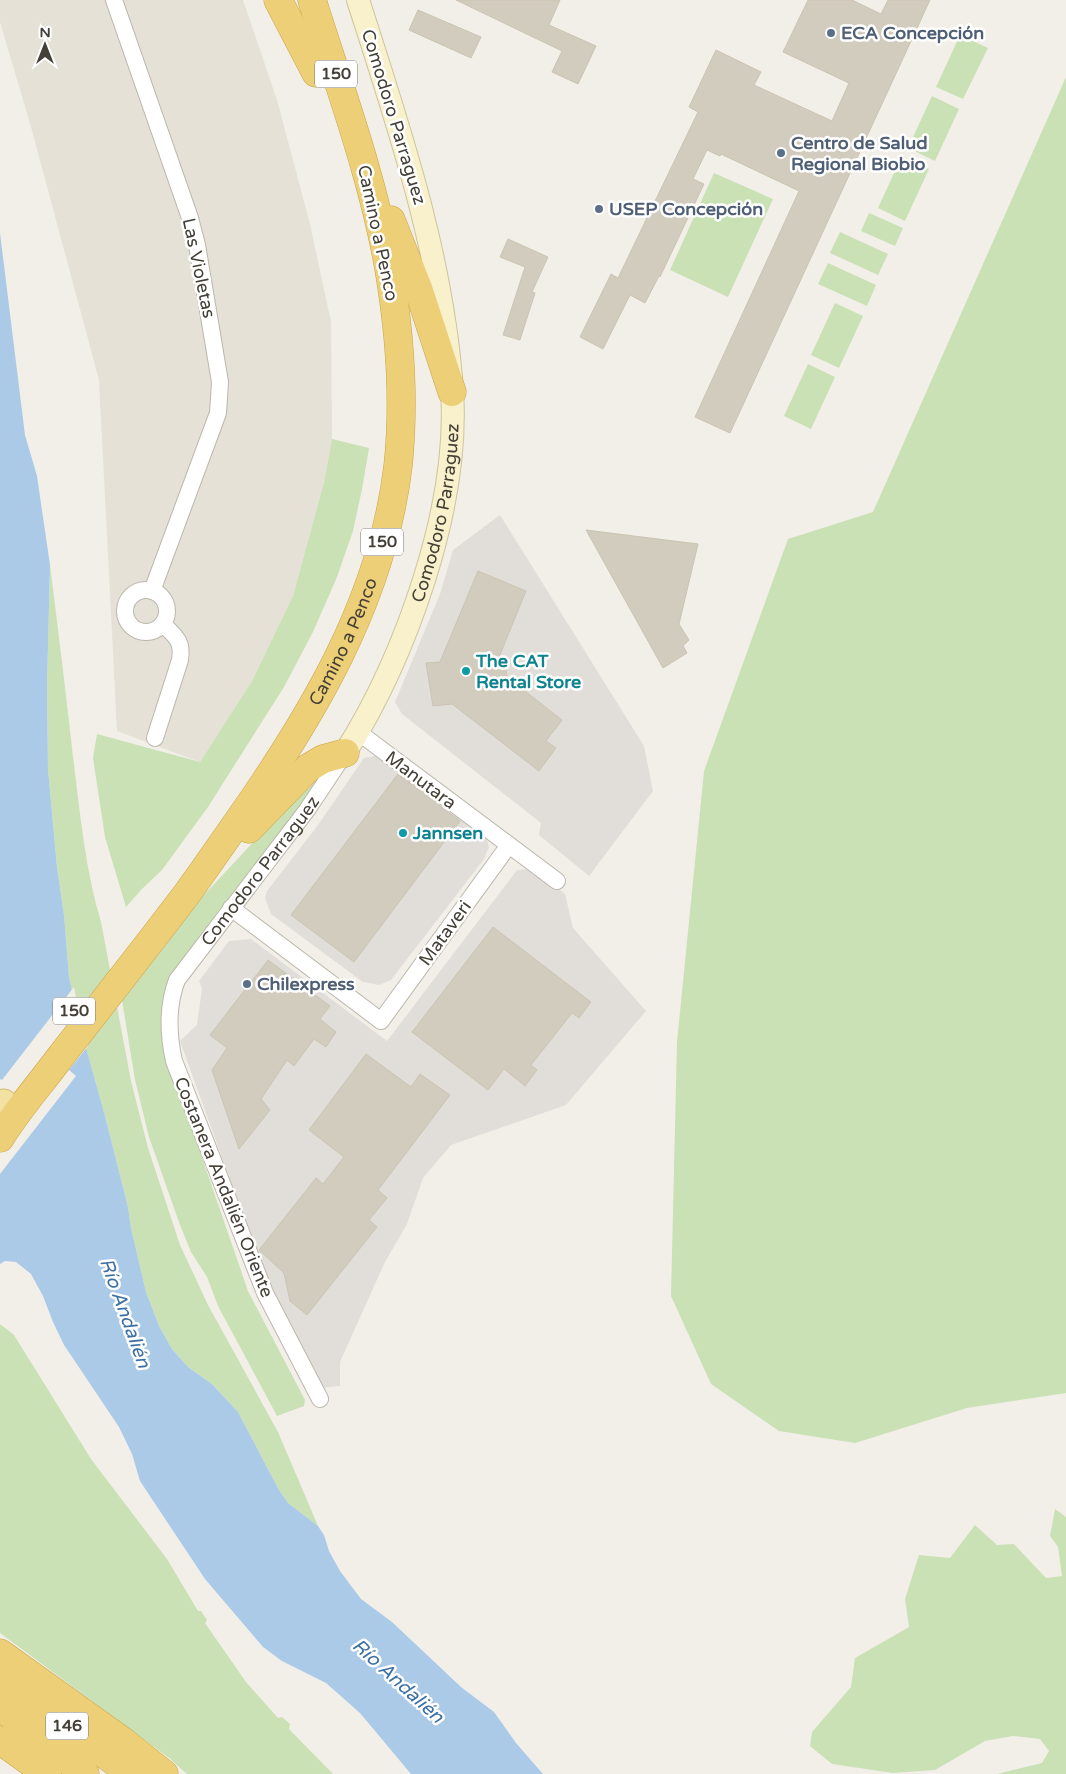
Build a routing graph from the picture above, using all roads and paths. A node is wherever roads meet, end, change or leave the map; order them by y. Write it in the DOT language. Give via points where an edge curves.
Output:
graph roads {
  1 [pos="114,0"];
  2 [pos="278,0"];
  3 [pos="293,0"];
  4 [pos="312,0"];
  5 [pos="358,0"];
  6 [pos="316,73"];
  7 [pos="358,145"];
  8 [pos="452,392"];
  9 [pos="158,595"];
  10 [pos="163,624"];
  11 [pos="154,738"];
  12 [pos="351,742"];
  13 [pos="509,845"];
  14 [pos="557,881"];
  15 [pos="187,893"];
  16 [pos="231,908"];
  17 [pos="148,929"];
  18 [pos="185,968"];
  19 [pos="2,1119"];
  20 [pos="320,1399"];
  21 [pos="0,1653"];
  22 [pos="0,1679"];
  23 [pos="0,1706"];
  24 [pos="0,1740"];
  25 [pos="47,1774"];
  26 [pos="85,1774"];
  27 [pos="132,1774"];
  28 [pos="164,1774"];
  1 -- 9 [label="street, Las Violetas" via="192,227 220,382 218,413 171,539"];
  2 -- 6 [label="highway"];
  3 -- 6 [label="highway, Camino a Penco / 150"];
  4 -- 7 [label="highway, Camino a Penco / 150"];
  5 -- 8 [label="street, Comodoro Parraguez" via="399,129 429,240 439,285"];
  6 -- 17 [label="highway, Camino a Penco / 150" via="358,207 377,300 384,406 372,508 343,607 314,670 255,766 177,879"];
  7 -- 8 [label="highway" via="407,258"];
  7 -- 15 [label="highway, Camino a Penco / 150" via="388,266 401,370 398,459 385,532 358,614 322,691 275,769"];
  8 -- 12 [label="street, Comodoro Parraguez" via="448,470 426,573 408,626"];
  9 -- 10 [label="street" via="167,610"];
  9 -- 10 [label="street" via="140,590 133,594 127,600 124,615 128,624 142,633 149,633"];
  10 -- 11 [label="street" via="179,640 182,650"];
  12 -- 13 [label="street, Manutara"];
  12 -- 15 [label="highway" via="308,768"];
  12 -- 16 [label="street, Comodoro Parraguez" via="307,810"];
  13 -- 14 [label="street, Manutara"];
  13 -- 16 [label="street, Mataveri" via="381,1021"];
  15 -- 17 [label="highway, Camino a Penco / 150"];
  16 -- 18 [label="street, Comodoro Parraguez"];
  17 -- 19 [label="highway, Camino a Penco / 150"];
  18 -- 20 [label="street, Costanera Andalién Oriente" via="172,992 168,1027 174,1061 265,1293"];
  21 -- 28 [label="highway"];
  22 -- 27 [label="highway, 146"];
  23 -- 26 [label="highway, 146"];
  24 -- 25 [label="highway"];
}
